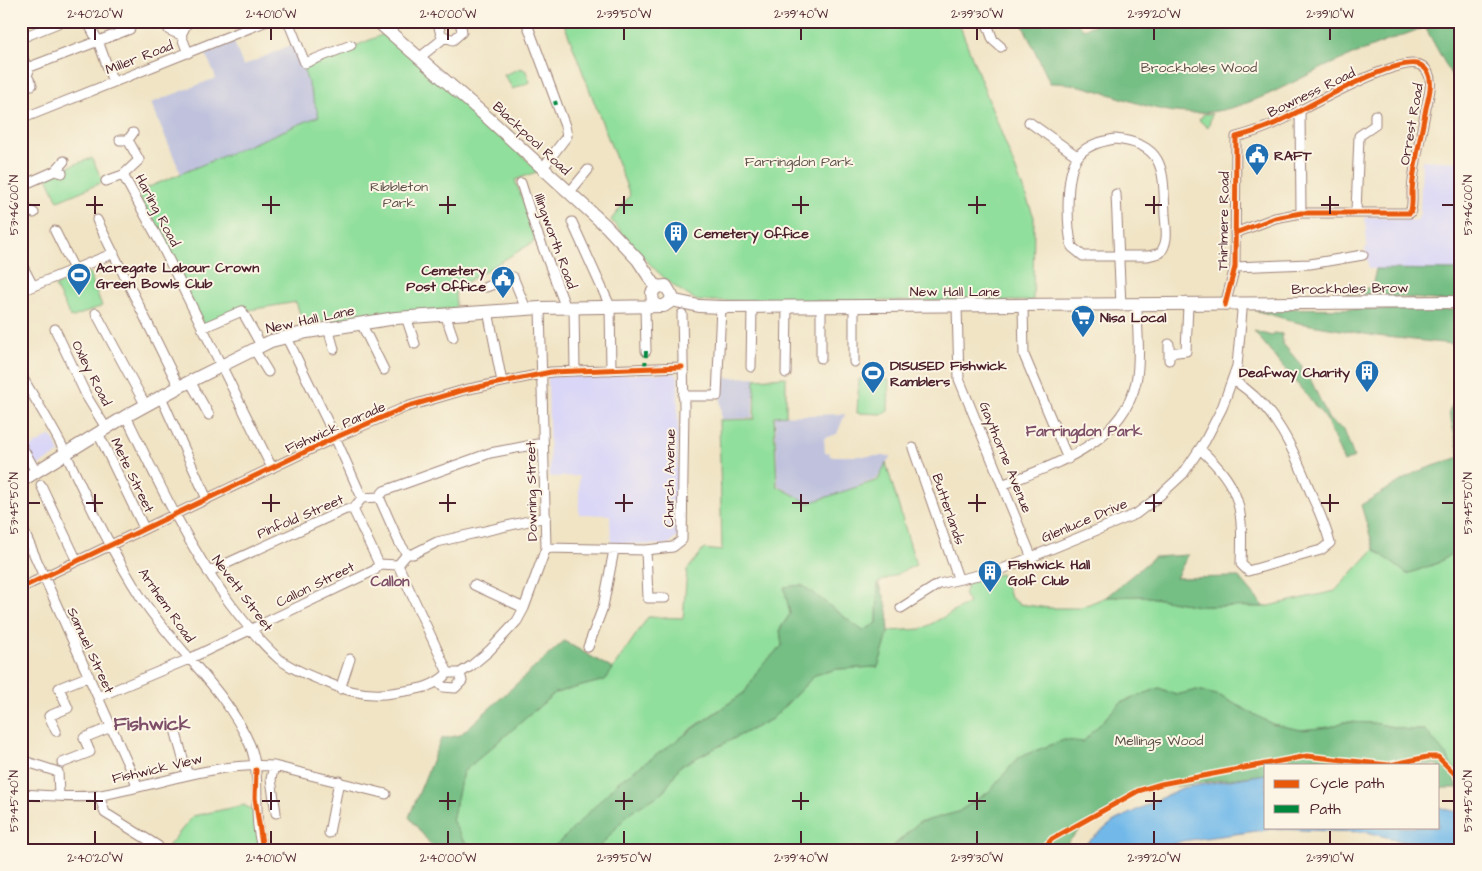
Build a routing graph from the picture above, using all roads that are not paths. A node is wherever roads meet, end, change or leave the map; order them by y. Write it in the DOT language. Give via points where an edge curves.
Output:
graph roads {
  1 [pos="63,21"];
  2 [pos="87,21"];
  3 [pos="165,21"];
  4 [pos="184,21"];
  5 [pos="267,21"];
  6 [pos="288,21"];
  7 [pos="377,21"];
  8 [pos="442,21"];
  9 [pos="460,21"];
  10 [pos="526,21"];
  11 [pos="986,21"];
  12 [pos="130,29"];
  13 [pos="181,35"];
  14 [pos="21,38"];
  15 [pos="444,38"];
  16 [pos="98,41"];
  17 [pos="351,45"];
  18 [pos="1001,47"];
  19 [pos="188,53"];
  20 [pos="21,54"];
  21 [pos="419,58"];
  22 [pos="1423,66"];
  23 [pos="30,67"];
  24 [pos="113,82"];
  25 [pos="32,85"];
  26 [pos="1300,110"];
  27 [pos="1375,115"];
  28 [pos="21,119"];
  29 [pos="1029,122"];
  30 [pos="1236,137"];
  31 [pos="127,138"];
  32 [pos="1077,156"];
  33 [pos="64,161"];
  34 [pos="542,169"];
  35 [pos="588,170"];
  36 [pos="126,172"];
  37 [pos="106,181"];
  38 [pos="521,183"];
  39 [pos="21,186"];
  40 [pos="569,193"];
  41 [pos="1116,194"];
  42 [pos="21,208"];
  43 [pos="1356,212"];
  44 [pos="34,213"];
  45 [pos="1301,213"];
  46 [pos="97,220"];
  47 [pos="572,222"];
  48 [pos="54,231"];
  49 [pos="1235,233"];
  50 [pos="114,253"];
  51 [pos="1363,255"];
  52 [pos="1118,256"];
  53 [pos="21,264"];
  54 [pos="1235,266"];
  55 [pos="74,269"];
  56 [pos="33,286"];
  57 [pos="486,287"];
  58 [pos="21,291"];
  59 [pos="653,298"];
  60 [pos="671,300"];
  61 [pos="1461,302"];
  62 [pos="1226,304"];
  63 [pos="1240,304"];
  64 [pos="1188,305"];
  65 [pos="610,306"];
  66 [pos="752,306"];
  67 [pos="787,306"];
  68 [pos="821,306"];
  69 [pos="854,306"];
  70 [pos="957,306"];
  71 [pos="1023,306"];
  72 [pos="1121,306"];
  73 [pos="1137,306"];
  74 [pos="721,307"];
  75 [pos="540,308"];
  76 [pos="570,308"];
  77 [pos="526,309"];
  78 [pos="488,311"];
  79 [pos="96,313"];
  80 [pos="445,314"];
  81 [pos="682,314"];
  82 [pos="406,317"];
  83 [pos="361,323"];
  84 [pos="202,328"];
  85 [pos="328,328"];
  86 [pos="55,329"];
  87 [pos="453,337"];
  88 [pos="287,338"];
  89 [pos="415,344"];
  90 [pos="258,347"];
  91 [pos="334,349"];
  92 [pos="646,351"];
  93 [pos="1169,353"];
  94 [pos="821,358"];
  95 [pos="854,362"];
  96 [pos="221,366"];
  97 [pos="682,367"];
  98 [pos="751,367"];
  99 [pos="384,370"];
  100 [pos="611,370"];
  101 [pos="575,371"];
  102 [pos="268,372"];
  103 [pos="786,373"];
  104 [pos="542,374"];
  105 [pos="21,375"];
  106 [pos="1233,380"];
  107 [pos="502,382"];
  108 [pos="185,384"];
  109 [pos="683,396"];
  110 [pos="161,397"];
  111 [pos="146,406"];
  112 [pos="208,415"];
  113 [pos="126,416"];
  114 [pos="102,431"];
  115 [pos="336,437"];
  116 [pos="543,443"];
  117 [pos="21,445"];
  118 [pos="914,448"];
  119 [pos="1200,449"];
  120 [pos="65,453"];
  121 [pos="1068,459"];
  122 [pos="272,468"];
  123 [pos="36,472"];
  124 [pos="21,481"];
  125 [pos="42,485"];
  126 [pos="1002,485"];
  127 [pos="380,497"];
  128 [pos="362,498"];
  129 [pos="207,499"];
  130 [pos="353,509"];
  131 [pos="174,514"];
  132 [pos="546,517"];
  133 [pos="21,525"];
  134 [pos="144,528"];
  135 [pos="110,545"];
  136 [pos="546,548"];
  137 [pos="614,550"];
  138 [pos="646,550"];
  139 [pos="407,554"];
  140 [pos="1032,558"];
  141 [pos="77,561"];
  142 [pos="379,564"];
  143 [pos="398,565"];
  144 [pos="208,572"];
  145 [pos="42,577"];
  146 [pos="958,578"];
  147 [pos="474,586"];
  148 [pos="21,588"];
  149 [pos="665,598"];
  150 [pos="524,608"];
  151 [pos="901,608"];
  152 [pos="250,630"];
  153 [pos="588,647"];
  154 [pos="189,659"];
  155 [pos="350,659"];
  156 [pos="448,673"];
  157 [pos="460,673"];
  158 [pos="89,676"];
  159 [pos="438,682"];
  160 [pos="340,689"];
  161 [pos="98,697"];
  162 [pos="111,727"];
  163 [pos="56,731"];
  164 [pos="176,733"];
  165 [pos="21,760"];
  166 [pos="62,763"];
  167 [pos="255,765"];
  168 [pos="274,766"];
  169 [pos="187,773"];
  170 [pos="339,781"];
  171 [pos="138,787"];
  172 [pos="21,794"];
  173 [pos="386,794"];
  174 [pos="59,795"];
  175 [pos="99,795"];
  176 [pos="276,813"];
  177 [pos="329,833"];
  178 [pos="158,846"];
  179 [pos="263,850"];
  1 -- 14 [label="street"];
  2 -- 16 [label="street"];
  3 -- 13 [label="street" via="169,30"];
  4 -- 13 [label="street" via="186,25"];
  5 -- 19 [label="street, Miller Road"];
  6 -- 17 [label="street" via="305,63"];
  7 -- 21 [label="highway, Blackpool Road"];
  8 -- 15 [label="street" via="440,31"];
  9 -- 15 [label="street" via="460,36 453,40"];
  10 -- 34 [label="street" via="567,136"];
  11 -- 18 [label="street" via="993,40"];
  12 -- 16 [label="street"];
  13 -- 19 [label="street"];
  15 -- 21 [label="street"];
  16 -- 23 [label="street"];
  16 -- 24 [label="street"];
  19 -- 24 [label="street, Miller Road"];
  20 -- 23 [label="street" via="27,68"];
  21 -- 34 [label="highway, Blackpool Road"];
  22 -- 26 [label="street, Bowness Road" via="1416,62 1406,63 1345,87"];
  22 -- 43 [label="street, Orrest Road" via="1428,72 1430,87 1414,164 1412,212"];
  23 -- 25 [label="street" via="28,76"];
  24 -- 28 [label="street, Miller Road"];
  26 -- 30 [label="street, Bowness Road"];
  26 -- 45 [label="street"];
  27 -- 43 [label="street" via="1379,126 1359,136"];
  29 -- 32 [label="street"];
  30 -- 49 [label="street, Thirlmere Road"];
  31 -- 36 [label="street" via="142,160"];
  32 -- 52 [label="street" via="1069,189 1072,248 1083,256"];
  32 -- 52 [label="street" via="1103,141 1128,141 1149,151 1163,171 1166,240 1163,248 1160,253 1148,256"];
  33 -- 39 [label="street" via="59,172"];
  34 -- 40 [label="highway, Blackpool Road"];
  35 -- 40 [label="street"];
  36 -- 37 [label="street, Harling Road"];
  36 -- 84 [label="street, Harling Road"];
  38 -- 76 [label="street, Illingworth Road" via="535,227"];
  40 -- 59 [label="highway, Blackpool Road" via="638,260"];
  41 -- 52 [label="street"];
  42 -- 44 [label="street"];
  43 -- 45 [label="street"];
  45 -- 49 [label="street" via="1275,218"];
  46 -- 50 [label="street"];
  47 -- 65 [label="street"];
  48 -- 55 [label="street"];
  49 -- 54 [label="street, Thirlmere Road"];
  50 -- 55 [label="street"];
  50 -- 108 [label="street"];
  51 -- 54 [label="street" via="1310,264"];
  52 -- 72 [label="street"];
  53 -- 56 [label="street"];
  54 -- 62 [label="street, Thirlmere Road"];
  55 -- 56 [label="street"];
  56 -- 58 [label="street"];
  57 -- 77 [label="street" via="514,277"];
  59 -- 60 [label="highway, New Hall Lane" via="666,305"];
  59 -- 60 [label="highway, Blackpool Road" via="663,286 672,293"];
  59 -- 65 [label="highway, New Hall Lane"];
  59 -- 92 [label="street"];
  60 -- 74 [label="highway, New Hall Lane"];
  61 -- 63 [label="highway, Brockholes Brow"];
  62 -- 63 [label="highway, New Hall Lane"];
  62 -- 64 [label="highway, New Hall Lane"];
  63 -- 106 [label="street, Glenluce Drive" via="1240,334"];
  64 -- 73 [label="highway, New Hall Lane"];
  64 -- 93 [label="street" via="1186,351"];
  65 -- 76 [label="highway, New Hall Lane"];
  65 -- 100 [label="street"];
  66 -- 67 [label="highway, New Hall Lane"];
  66 -- 74 [label="highway, New Hall Lane"];
  66 -- 98 [label="street"];
  67 -- 68 [label="highway, New Hall Lane"];
  67 -- 103 [label="street"];
  68 -- 69 [label="highway, New Hall Lane"];
  68 -- 94 [label="street"];
  69 -- 70 [label="highway, New Hall Lane"];
  69 -- 95 [label="street"];
  70 -- 71 [label="highway, New Hall Lane"];
  70 -- 126 [label="street, Gaythorne Avenue" via="959,379"];
  71 -- 72 [label="highway, New Hall Lane"];
  71 -- 121 [label="street" via="1024,355"];
  72 -- 73 [label="highway, New Hall Lane"];
  73 -- 121 [label="street" via="1134,388 1114,425"];
  74 -- 109 [label="street" via="717,396"];
  75 -- 76 [label="highway, New Hall Lane"];
  75 -- 77 [label="highway, New Hall Lane"];
  75 -- 104 [label="street, Downing Street"];
  76 -- 101 [label="street"];
  77 -- 78 [label="highway, New Hall Lane"];
  78 -- 80 [label="highway, New Hall Lane"];
  78 -- 107 [label="street"];
  79 -- 111 [label="street"];
  80 -- 82 [label="highway, New Hall Lane"];
  80 -- 87 [label="street"];
  81 -- 97 [label="street, Church Avenue"];
  82 -- 83 [label="highway, New Hall Lane"];
  82 -- 89 [label="street"];
  83 -- 85 [label="highway, New Hall Lane"];
  83 -- 99 [label="street"];
  84 -- 90 [label="street" via="242,311"];
  84 -- 96 [label="street, Harling Road"];
  85 -- 88 [label="highway, New Hall Lane"];
  85 -- 91 [label="street"];
  86 -- 114 [label="street, Oxley Road"];
  88 -- 90 [label="highway, New Hall Lane"];
  88 -- 115 [label="street"];
  90 -- 96 [label="highway, New Hall Lane"];
  90 -- 102 [label="street"];
  96 -- 108 [label="highway, New Hall Lane"];
  96 -- 122 [label="street, Harling Road"];
  97 -- 100 [label="street, Fishwick Parade"];
  97 -- 109 [label="street, Church Avenue"];
  100 -- 101 [label="street, Fishwick Parade"];
  101 -- 104 [label="street, Fishwick Parade"];
  104 -- 107 [label="street, Fishwick Parade"];
  104 -- 116 [label="street, Downing Street"];
  105 -- 120 [label="street, Arnhem Road"];
  106 -- 119 [label="street, Glenluce Drive"];
  106 -- 119 [label="street" via="1249,390 1278,424 1297,457 1330,543 1320,550 1248,571 1241,564 1243,523 1236,493 1220,468"];
  107 -- 115 [label="street, Fishwick Parade" via="406,407"];
  108 -- 110 [label="highway, New Hall Lane"];
  108 -- 112 [label="street"];
  109 -- 138 [label="street, Church Avenue" via="682,540 673,547"];
  110 -- 111 [label="highway, New Hall Lane"];
  110 -- 129 [label="street"];
  111 -- 113 [label="highway, New Hall Lane"];
  113 -- 114 [label="highway, New Hall Lane"];
  113 -- 131 [label="street, Nevett Street"];
  114 -- 120 [label="highway, New Hall Lane"];
  114 -- 134 [label="street, Mete Street"];
  115 -- 122 [label="street, Fishwick Parade"];
  115 -- 128 [label="street"];
  116 -- 127 [label="street, Pinfold Street" via="490,453 384,491"];
  116 -- 132 [label="street, Downing Street"];
  117 -- 123 [label="street"];
  118 -- 146 [label="street, Butterlands"];
  119 -- 140 [label="street, Glenluce Drive" via="1183,474 1136,514"];
  120 -- 123 [label="highway, New Hall Lane"];
  120 -- 135 [label="street, Arnhem Road"];
  121 -- 126 [label="street"];
  122 -- 129 [label="street, Fishwick Parade"];
  123 -- 124 [label="highway, New Hall Lane"];
  125 -- 141 [label="street"];
  126 -- 140 [label="street, Gaythorne Avenue"];
  127 -- 128 [label="street, Pinfold Street"];
  127 -- 139 [label="street"];
  128 -- 130 [label="street, Pinfold Street"];
  129 -- 131 [label="street, Fishwick Parade"];
  130 -- 142 [label="street"];
  130 -- 144 [label="street, Pinfold Street"];
  131 -- 134 [label="street, Fishwick Parade"];
  131 -- 144 [label="street, Nevett Street"];
  132 -- 136 [label="street, Downing Street"];
  132 -- 139 [label="street" via="437,542"];
  133 -- 145 [label="street, Samuel Street"];
  134 -- 135 [label="street, Fishwick Parade"];
  135 -- 141 [label="street, Fishwick Parade"];
  135 -- 154 [label="street, Arnhem Road" via="142,600"];
  136 -- 137 [label="street"];
  136 -- 150 [label="street, Downing Street"];
  137 -- 138 [label="street"];
  137 -- 153 [label="street" via="603,607"];
  138 -- 149 [label="street" via="648,598"];
  139 -- 143 [label="street"];
  140 -- 146 [label="street, Glenluce Drive" via="1000,570"];
  141 -- 145 [label="street, Fishwick Parade"];
  142 -- 143 [label="street"];
  142 -- 152 [label="street, Callon Street" via="375,570"];
  143 -- 156 [label="street"];
  144 -- 152 [label="street, Nevett Street"];
  145 -- 148 [label="street, Fishwick Parade"];
  145 -- 158 [label="street, Samuel Street"];
  146 -- 151 [label="street, Glenluce Drive" via="939,584"];
  147 -- 150 [label="street"];
  150 -- 157 [label="street, Downing Street" via="517,621 489,651"];
  152 -- 154 [label="street, Callon Street"];
  152 -- 160 [label="street, Nevett Street" via="293,668"];
  154 -- 161 [label="street, Callon Street"];
  154 -- 167 [label="street, Arnhem Road" via="236,718"];
  155 -- 160 [label="street"];
  156 -- 157 [label="street"];
  156 -- 159 [label="street, Nevett Street"];
  157 -- 159 [label="street" via="462,681 455,688 443,687"];
  158 -- 161 [label="street, Samuel Street"];
  158 -- 163 [label="street" via="59,688 68,708 49,716"];
  159 -- 160 [label="street, Nevett Street" via="381,695"];
  161 -- 162 [label="street, Samuel Street"];
  162 -- 166 [label="street" via="84,738 90,752"];
  162 -- 171 [label="street, Samuel Street"];
  164 -- 169 [label="street"];
  165 -- 174 [label="street" via="58,772"];
  167 -- 168 [label="street, Fishwick View"];
  167 -- 169 [label="street, Fishwick View"];
  167 -- 179 [label="street, Arnhem Road"];
  168 -- 170 [label="street, Fishwick View"];
  168 -- 176 [label="street" via="271,779"];
  169 -- 171 [label="street, Fishwick View"];
  170 -- 173 [label="street, Fishwick View"];
  170 -- 177 [label="street"];
  171 -- 175 [label="street, Fishwick View"];
  172 -- 174 [label="street, Fishwick View"];
  174 -- 175 [label="street, Fishwick View"];
  175 -- 178 [label="street" via="105,813"];
}
